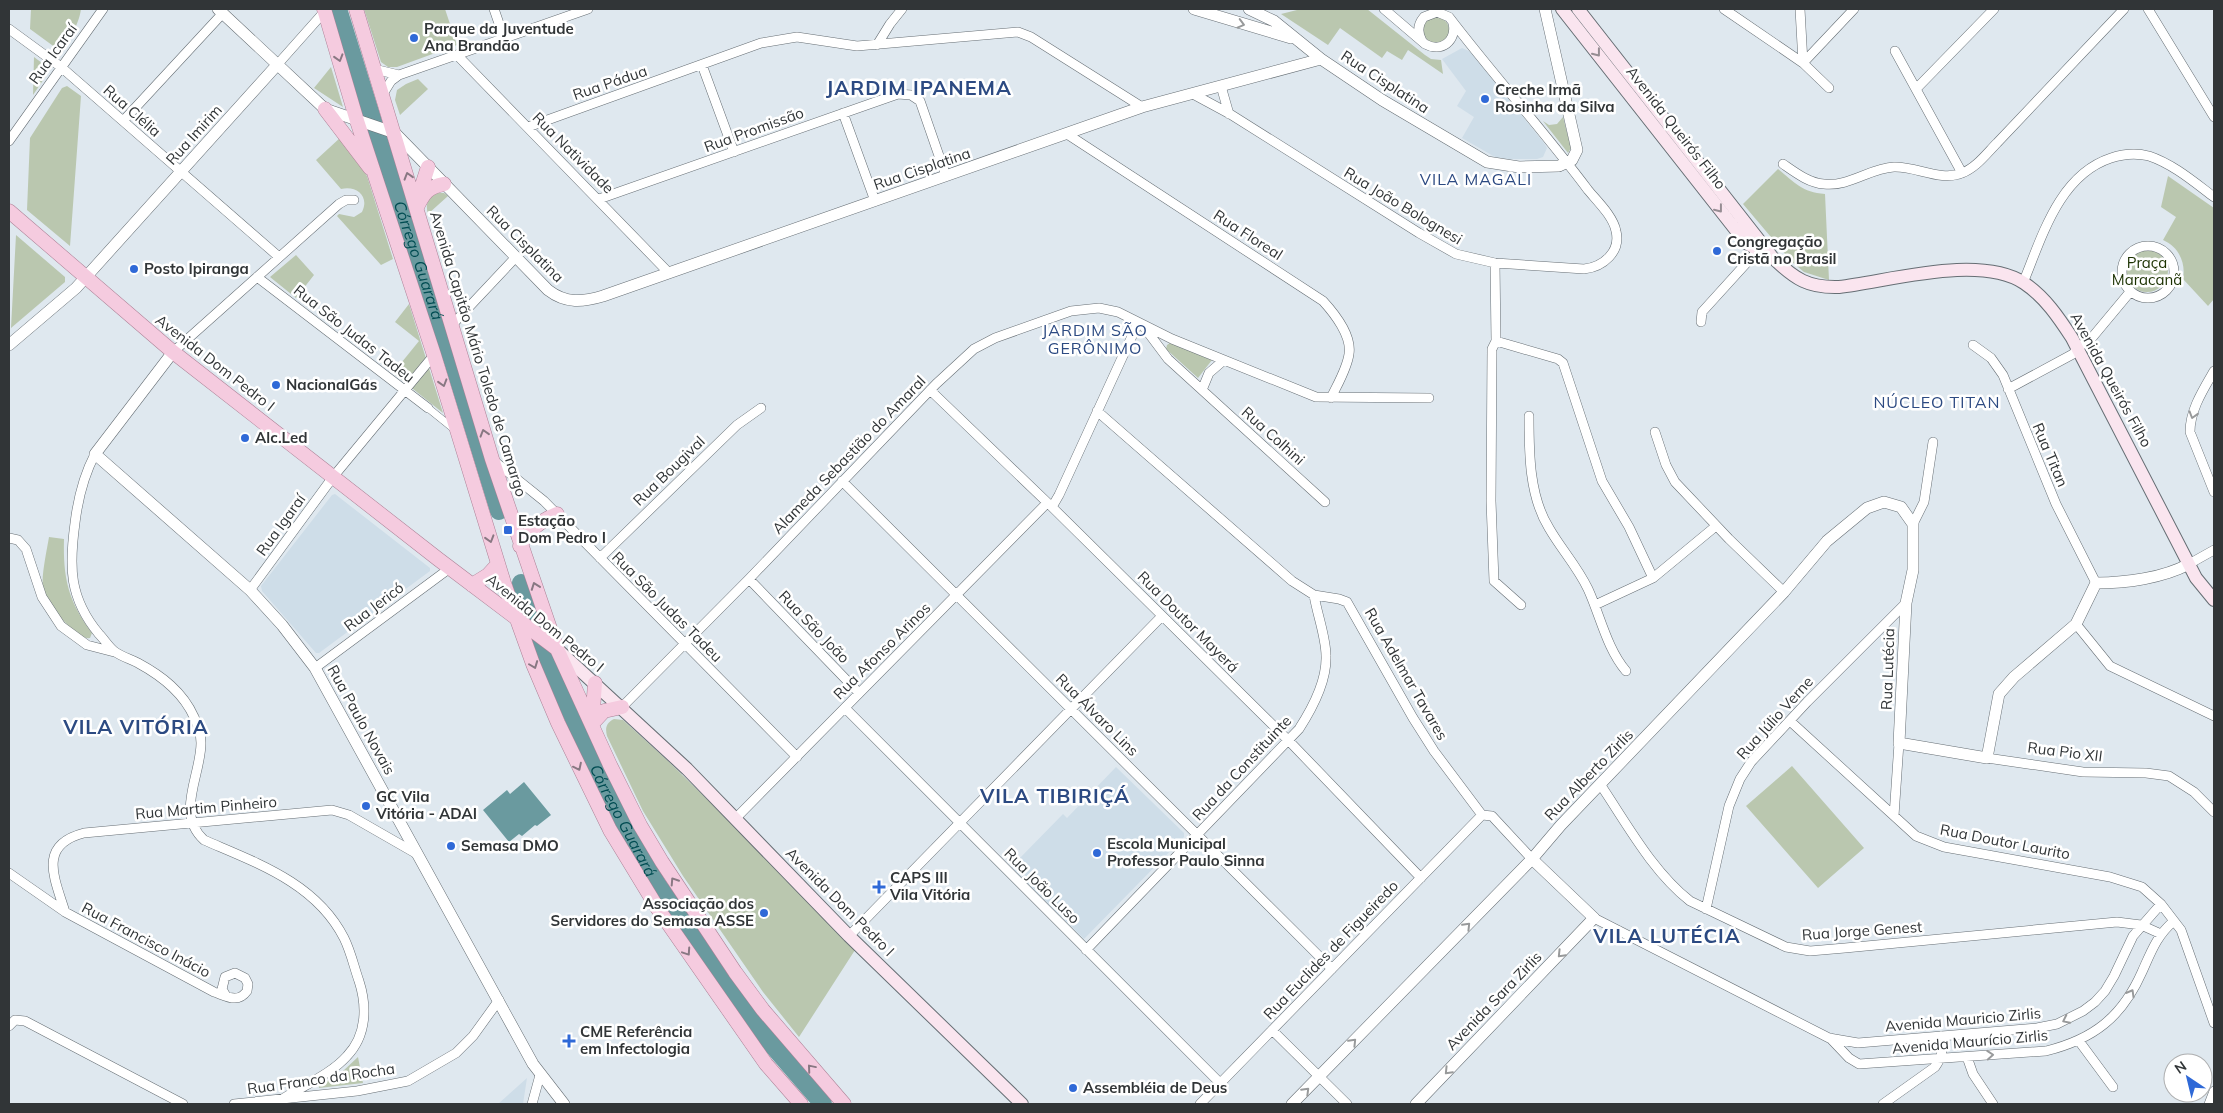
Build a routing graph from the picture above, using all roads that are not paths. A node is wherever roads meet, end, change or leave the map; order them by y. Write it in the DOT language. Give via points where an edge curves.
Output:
graph roads {
  1 [pos="103,9"];
  2 [pos="356,9"];
  3 [pos="494,9"];
  4 [pos="588,9"];
  5 [pos="902,9"];
  6 [pos="1194,9"];
  7 [pos="1249,9"];
  8 [pos="1384,9"];
  9 [pos="1443,9"];
  10 [pos="1558,9"];
  11 [pos="1562,9"];
  12 [pos="1578,9"];
  13 [pos="1724,9"];
  14 [pos="1800,9"];
  15 [pos="1854,9"];
  16 [pos="1994,9"];
  17 [pos="2124,9"];
  18 [pos="2148,9"];
  19 [pos="324,10"];
  20 [pos="1434,10"];
  21 [pos="221,11"];
  22 [pos="1546,14"];
  23 [pos="1450,19"];
  24 [pos="1420,21"];
  25 [pos="1401,22"];
  26 [pos="9,29"];
  27 [pos="504,38"];
  28 [pos="1422,40"];
  29 [pos="1299,42"];
  30 [pos="1449,42"];
  31 [pos="1469,43"];
  32 [pos="877,45"];
  33 [pos="1895,51"];
  34 [pos="458,55"];
  35 [pos="1321,59"];
  36 [pos="1803,63"];
  37 [pos="277,65"];
  38 [pos="702,65"];
  39 [pos="61,67"];
  40 [pos="374,69"];
  41 [pos="399,75"];
  42 [pos="1221,86"];
  43 [pos="1829,88"];
  44 [pos="1916,89"];
  45 [pos="383,94"];
  46 [pos="1193,94"];
  47 [pos="1142,107"];
  48 [pos="325,109"];
  49 [pos="843,113"];
  50 [pos="1230,114"];
  51 [pos="2214,117"];
  52 [pos="357,120"];
  53 [pos="123,121"];
  54 [pos="528,127"];
  55 [pos="390,132"];
  56 [pos="1067,134"];
  57 [pos="9,140"];
  58 [pos="734,152"];
  59 [pos="1689,160"];
  60 [pos="1568,163"];
  61 [pos="1783,164"];
  62 [pos="428,167"];
  63 [pos="181,172"];
  64 [pos="1962,173"];
  65 [pos="946,176"];
  66 [pos="378,180"];
  67 [pos="444,184"];
  68 [pos="2214,197"];
  69 [pos="599,199"];
  70 [pos="354,200"];
  71 [pos="875,201"];
  72 [pos="416,205"];
  73 [pos="9,210"];
  74 [pos="1760,248"];
  75 [pos="279,257"];
  76 [pos="516,257"];
  77 [pos="1495,263"];
  78 [pos="668,272"];
  79 [pos="257,277"];
  80 [pos="85,278"];
  81 [pos="2023,282"];
  82 [pos="2130,292"];
  83 [pos="1701,322"];
  84 [pos="1140,324"];
  85 [pos="452,325"];
  86 [pos="1496,341"];
  87 [pos="9,345"];
  88 [pos="1973,345"];
  89 [pos="2078,347"];
  90 [pos="172,352"];
  91 [pos="434,355"];
  92 [pos="1224,360"];
  93 [pos="2214,371"];
  94 [pos="2008,389"];
  95 [pos="930,390"];
  96 [pos="1202,390"];
  97 [pos="406,391"];
  98 [pos="1331,398"];
  99 [pos="1428,398"];
  100 [pos="428,408"];
  101 [pos="761,408"];
  102 [pos="1097,411"];
  103 [pos="1529,416"];
  104 [pos="458,432"];
  105 [pos="1654,432"];
  106 [pos="1932,442"];
  107 [pos="95,454"];
  108 [pos="492,459"];
  109 [pos="333,477"];
  110 [pos="842,481"];
  111 [pos="2214,492"];
  112 [pos="1325,502"];
  113 [pos="1050,505"];
  114 [pos="557,514"];
  115 [pos="1913,524"];
  116 [pos="1716,526"];
  117 [pos="9,538"];
  118 [pos="520,546"];
  119 [pos="2214,550"];
  120 [pos="600,558"];
  121 [pos="498,564"];
  122 [pos="2189,564"];
  123 [pos="450,568"];
  124 [pos="1653,578"];
  125 [pos="749,579"];
  126 [pos="2096,583"];
  127 [pos="472,585"];
  128 [pos="250,590"];
  129 [pos="1784,592"];
  130 [pos="956,595"];
  131 [pos="1314,595"];
  132 [pos="2214,600"];
  133 [pos="1906,603"];
  134 [pos="1521,605"];
  135 [pos="1595,605"];
  136 [pos="1162,616"];
  137 [pos="518,619"];
  138 [pos="2076,624"];
  139 [pos="684,644"];
  140 [pos="553,646"];
  141 [pos="114,652"];
  142 [pos="315,668"];
  143 [pos="1626,671"];
  144 [pos="595,683"];
  145 [pos="859,693"];
  146 [pos="622,707"];
  147 [pos="845,708"];
  148 [pos="1071,709"];
  149 [pos="2214,716"];
  150 [pos="1790,721"];
  151 [pos="592,724"];
  152 [pos="1289,742"];
  153 [pos="1899,742"];
  154 [pos="797,757"];
  155 [pos="1987,758"];
  156 [pos="1600,784"];
  157 [pos="2214,812"];
  158 [pos="1482,815"];
  159 [pos="1894,816"];
  160 [pos="736,818"];
  161 [pos="192,823"];
  162 [pos="959,823"];
  163 [pos="1197,835"];
  164 [pos="418,854"];
  165 [pos="1532,859"];
  166 [pos="9,873"];
  167 [pos="1421,878"];
  168 [pos="2161,904"];
  169 [pos="1706,909"];
  170 [pos="65,912"];
  171 [pos="1594,918"];
  172 [pos="2174,921"];
  173 [pos="2141,924"];
  174 [pos="2160,934"];
  175 [pos="849,936"];
  176 [pos="1086,950"];
  177 [pos="1332,969"];
  178 [pos="226,996"];
  179 [pos="499,1000"];
  180 [pos="2214,1023"];
  181 [pos="9,1026"];
  182 [pos="1272,1030"];
  183 [pos="1941,1036"];
  184 [pos="1829,1038"];
  185 [pos="2079,1041"];
  186 [pos="1858,1043"];
  187 [pos="1967,1057"];
  188 [pos="1941,1059"];
  189 [pos="1856,1062"];
  190 [pos="540,1075"];
  191 [pos="1319,1077"];
  192 [pos="1220,1084"];
  193 [pos="2114,1087"];
  194 [pos="2214,1091"];
  195 [pos="281,1100"];
  196 [pos="178,1104"];
  197 [pos="234,1104"];
  198 [pos="532,1104"];
  199 [pos="564,1104"];
  200 [pos="801,1104"];
  201 [pos="844,1104"];
  202 [pos="1022,1104"];
  203 [pos="1200,1104"];
  204 [pos="1292,1104"];
  205 [pos="1346,1104"];
  206 [pos="1416,1104"];
  207 [pos="1883,1104"];
  208 [pos="1993,1104"];
  209 [pos="2209,1104"];
  1 -- 39 [label="street, Rua Icaraí"];
  2 -- 40 [label="main road, Avenida Capitão Mário Toledo de Camargo"];
  3 -- 27 [label="street"];
  4 -- 27 [label="street"];
  5 -- 32 [label="street"];
  6 -- 29 [label="street, one-way"];
  7 -- 29 [label="street" via="1274,21"];
  8 -- 25 [label="street"];
  9 -- 23 [label="street, Rua João Bolognesi"];
  10 -- 22 [label="street"];
  11 -- 59 [label="main road, Avenida Queirós Filho, one-way"];
  12 -- 59 [label="main road, Avenida Queirós Filho"];
  13 -- 36 [label="street"];
  14 -- 36 [label="street"];
  15 -- 36 [label="street"];
  16 -- 44 [label="street"];
  17 -- 64 [label="street" via="1997,143"];
  18 -- 51 [label="street"];
  19 -- 37 [label="street, Rua Imirim"];
  19 -- 52 [label="main road, one-way"];
  20 -- 23 [label="street"];
  20 -- 24 [label="street"];
  21 -- 37 [label="street, Rua Cisplatina"];
  21 -- 53 [label="street"];
  22 -- 60 [label="street" via="1576,144 1576,155"];
  23 -- 30 [label="street" via="1454,34"];
  23 -- 31 [label="street, Rua João Bolognesi"];
  24 -- 25 [label="street"];
  24 -- 28 [label="street" via="1418,31"];
  25 -- 28 [label="street"];
  26 -- 39 [label="street, Rua Clélia"];
  27 -- 34 [label="street"];
  28 -- 30 [label="street" via="1433,47"];
  29 -- 35 [label="street"];
  30 -- 31 [label="street"];
  31 -- 60 [label="street, Rua João Bolognesi"];
  32 -- 38 [label="street, Rua Pádua" via="857,46 789,38 761,43"];
  32 -- 47 [label="street, Rua Pádua" via="1018,32"];
  33 -- 44 [label="street"];
  34 -- 41 [label="street"];
  34 -- 54 [label="street, Rua Natividade"];
  35 -- 42 [label="street, Rua Cisplatina"];
  35 -- 60 [label="street, Rua Cisplatina" via="1387,103 1487,162 1510,167"];
  36 -- 43 [label="street"];
  37 -- 48 [label="street, Rua Cisplatina"];
  37 -- 63 [label="street, Rua Imirim"];
  38 -- 54 [label="street, Rua Pádua"];
  38 -- 58 [label="street"];
  39 -- 53 [label="street, Rua Clélia"];
  39 -- 57 [label="street, Rua Icaraí"];
  40 -- 41 [label="street"];
  40 -- 45 [label="main road, Avenida Capitão Mário Toledo de Camargo"];
  41 -- 45 [label="street"];
  42 -- 46 [label="street, Rua Cisplatina"];
  42 -- 50 [label="street"];
  44 -- 64 [label="street"];
  45 -- 55 [label="main road, Avenida Capitão Mário Toledo de Camargo"];
  46 -- 47 [label="street, Rua Cisplatina"];
  46 -- 50 [label="street, Rua João Bolognesi"];
  47 -- 56 [label="street, Rua Cisplatina"];
  48 -- 52 [label="street, Rua Cisplatina"];
  48 -- 66 [label="main road"];
  49 -- 58 [label="street, Rua Promissão"];
  49 -- 65 [label="street, Rua Promissão" via="898,94 911,94 918,98"];
  49 -- 71 [label="street"];
  50 -- 77 [label="street, Rua João Bolognesi" via="1446,249"];
  52 -- 55 [label="street, Rua Cisplatina"];
  52 -- 66 [label="main road"];
  53 -- 63 [label="street, Rua Clélia"];
  54 -- 69 [label="street, Rua Natividade"];
  55 -- 62 [label="street, Rua Cisplatina"];
  72 -- 55 [label="main road, Avenida Capitão Mário Toledo de Camargo, one-way"];
  56 -- 65 [label="street, Rua Cisplatina"];
  56 -- 98 [label="street, Rua Floreal" via="1323,302 1335,317 1349,346 1347,360"];
  58 -- 69 [label="street, Rua Promissão"];
  59 -- 74 [label="main road, Avenida Queirós Filho" via="1746,243"];
  60 -- 77 [label="street, Rua João Bolognesi" via="1613,223 1617,236 1613,252 1596,268 1584,270"];
  61 -- 64 [label="street" via="1805,178 1827,185 1849,182 1896,167 1934,174"];
  62 -- 67 [label="street, Rua Cisplatina"];
  62 -- 72 [label="main road"];
  63 -- 75 [label="street, Rua Clélia"];
  63 -- 80 [label="street, Rua Imirim"];
  65 -- 71 [label="street, Rua Cisplatina"];
  66 -- 91 [label="main road"];
  67 -- 72 [label="main road" via="426,191"];
  67 -- 76 [label="street, Rua Cisplatina"];
  68 -- 81 [label="street" via="2171,166 2147,156 2121,155 2100,163 2077,180 2057,205"];
  69 -- 78 [label="street, Rua Natividade"];
  70 -- 75 [label="street" via="339,204"];
  71 -- 78 [label="street, Rua Cisplatina"];
  72 -- 85 [label="main road, Avenida Capitão Mário Toledo de Camargo"];
  73 -- 80 [label="main road, Avenida Dom Pedro I"];
  74 -- 81 [label="main road, Avenida Queirós Filho" via="1805,284 1822,288 1953,270 1996,273"];
  74 -- 83 [label="street" via="1702,312"];
  75 -- 79 [label="street"];
  76 -- 78 [label="street, Rua Cisplatina" via="553,294 578,302"];
  76 -- 85 [label="street"];
  77 -- 86 [label="street"];
  79 -- 90 [label="street"];
  79 -- 97 [label="street, Rua São Judas Tadeu"];
  80 -- 87 [label="street, Rua Imirim"];
  80 -- 90 [label="main road, Avenida Dom Pedro I"];
  81 -- 89 [label="main road, Avenida Queirós Filho" via="2053,310"];
  82 -- 82 [label="street" via="2146,298 2163,294 2174,281 2174,263 2170,256 2163,250 2146,246 2130,253 2122,268 2122,277"];
  82 -- 89 [label="street" via="2090,340"];
  84 -- 92 [label="street, Alameda Sebastião do Amaral"];
  84 -- 95 [label="street, Alameda Sebastião do Amaral" via="1108,309 1070,311 984,343"];
  84 -- 96 [label="street, Rua Colhini" via="1168,359"];
  84 -- 102 [label="street, Rua Afonso Arinos"];
  108 -- 85 [label="main road, Avenida Capitão Mário Toledo de Camargo, one-way"];
  86 -- 124 [label="street" via="1564,363 1602,482 1629,527"];
  86 -- 134 [label="street" via="1492,349 1494,581"];
  88 -- 94 [label="street, Rua Titan" via="1991,358"];
  89 -- 94 [label="street" via="2073,354"];
  89 -- 122 [label="main road, Avenida Queirós Filho"];
  90 -- 107 [label="street"];
  90 -- 109 [label="main road, Avenida Dom Pedro I"];
  91 -- 97 [label="street, Rua Igaraí"];
  91 -- 104 [label="main road, one-way"];
  92 -- 96 [label="street" via="1209,373"];
  92 -- 98 [label="street, Alameda Sebastião do Amaral" via="1306,394"];
  93 -- 111 [label="street, one-way" via="2190,422 2190,432"];
  94 -- 126 [label="street, Rua Titan" via="2056,504"];
  95 -- 110 [label="street, Alameda Sebastião do Amaral"];
  95 -- 113 [label="street, Rua Doutor Mayerá"];
  96 -- 112 [label="street, Rua Colhini"];
  97 -- 100 [label="street, Rua São Judas Tadeu"];
  97 -- 109 [label="street, Rua Igaraí"];
  98 -- 99 [label="street, Alameda Sebastião do Amaral"];
  100 -- 104 [label="street, Rua São Judas Tadeu"];
  101 -- 120 [label="street, Rua Bougival" via="737,425"];
  102 -- 113 [label="street, Rua Afonso Arinos" via="1059,495"];
  102 -- 131 [label="street, Rua Adelmar Tavares" via="1292,580"];
  103 -- 135 [label="street" via="1530,453 1542,514 1572,559"];
  104 -- 121 [label="main road, one-way"];
  105 -- 116 [label="street" via="1674,482"];
  106 -- 115 [label="street" via="1924,502"];
  107 -- 128 [label="street, Rua Paulo Novais"];
  107 -- 141 [label="street" via="81,486 70,567 79,604"];
  108 -- 114 [label="street, Rua São Judas Tadeu"];
  108 -- 118 [label="main road, Avenida Capitão Mário Toledo de Camargo"];
  109 -- 123 [label="main road, Avenida Dom Pedro I"];
  109 -- 128 [label="street, Rua Igaraí"];
  110 -- 125 [label="street, Alameda Sebastião do Amaral"];
  110 -- 130 [label="street, Rua Álvaro Lins"];
  113 -- 130 [label="street, Rua Afonso Arinos"];
  113 -- 136 [label="street, Rua Doutor Mayerá"];
  114 -- 118 [label="main road" via="538,523"];
  114 -- 120 [label="street, Rua São Judas Tadeu"];
  115 -- 129 [label="street, Rua Alberto Zirlis" via="1901,507 1884,502 1867,508 1828,541"];
  115 -- 133 [label="street, Rua Lutécia" via="1913,570"];
  116 -- 124 [label="street"];
  116 -- 129 [label="street"];
  117 -- 141 [label="street" via="18,540 26,549 42,597 60,626 87,644"];
  140 -- 118 [label="main road, Avenida Capitão Mário Toledo de Camargo, one-way"];
  119 -- 122 [label="street"];
  120 -- 139 [label="street, Rua São Judas Tadeu"];
  121 -- 127 [label="main road" via="488,576"];
  121 -- 137 [label="main road"];
  122 -- 126 [label="street" via="2154,576"];
  122 -- 132 [label="main road, Avenida Queirós Filho"];
  123 -- 127 [label="main road, Avenida Dom Pedro I"];
  123 -- 142 [label="street, Rua Jericó"];
  124 -- 135 [label="street"];
  125 -- 139 [label="street, Alameda Sebastião do Amaral"];
  125 -- 145 [label="street, Rua São João"];
  126 -- 138 [label="street"];
  127 -- 137 [label="main road, Avenida Dom Pedro I"];
  128 -- 142 [label="street, Rua Paulo Novais"];
  129 -- 156 [label="street, Rua Alberto Zirlis"];
  130 -- 145 [label="street, Rua Afonso Arinos"];
  130 -- 148 [label="street, Rua Álvaro Lins"];
  131 -- 152 [label="street, Rua da Constituinte" via="1326,646 1326,666 1313,705"];
  131 -- 158 [label="street, Rua Adelmar Tavares" via="1347,602 1413,718"];
  133 -- 150 [label="street, Rua Júlio Verne"];
  133 -- 153 [label="street, Rua Lutécia"];
  135 -- 143 [label="street" via="1616,656"];
  136 -- 148 [label="street"];
  136 -- 152 [label="street, Rua Doutor Mayerá"];
  137 -- 140 [label="main road, Avenida Dom Pedro I"];
  137 -- 200 [label="main road, one-way" via="558,723 610,830 658,909 720,1000 766,1064"];
  138 -- 149 [label="street" via="2110,666"];
  138 -- 155 [label="street" via="1999,694"];
  139 -- 146 [label="street, Alameda Sebastião do Amaral"];
  139 -- 154 [label="street, Rua São Judas Tadeu"];
  140 -- 144 [label="main road, Avenida Dom Pedro I"];
  140 -- 151 [label="main road, Avenida Capitão Mário Toledo de Camargo"];
  141 -- 161 [label="street" via="168,682 193,714 201,740 190,802"];
  142 -- 164 [label="street, Rua Paulo Novais"];
  144 -- 146 [label="main road, Avenida Dom Pedro I"];
  144 -- 151 [label="main road"];
  145 -- 147 [label="street, Rua Afonso Arinos"];
  146 -- 151 [label="main road" via="604,711"];
  146 -- 160 [label="main road, Avenida Dom Pedro I"];
  147 -- 154 [label="street, Rua Afonso Arinos"];
  147 -- 162 [label="street, Rua João Luso"];
  148 -- 162 [label="street"];
  148 -- 163 [label="street, Rua Álvaro Lins"];
  150 -- 159 [label="street, Rua Doutor Laurito"];
  150 -- 169 [label="street, Rua Júlio Verne" via="1751,762 1734,790"];
  201 -- 151 [label="main road, Avenida Capitão Mário Toledo de Camargo, one-way" via="763,1010 687,901 640,825"];
  152 -- 163 [label="street, Rua da Constituinte"];
  152 -- 167 [label="street, Rua Doutor Mayerá"];
  153 -- 155 [label="street, Rua Pio XII"];
  153 -- 159 [label="street, Rua Lutécia"];
  154 -- 160 [label="street, Rua Afonso Arinos"];
  155 -- 157 [label="street, Rua Pio XII" via="2083,772 2169,776 2194,792"];
  156 -- 165 [label="street, Rua Alberto Zirlis"];
  156 -- 169 [label="street, Rua Jorge Genest" via="1660,871 1678,892"];
  158 -- 165 [label="street, Rua Adelmar Tavares" via="1492,816"];
  158 -- 167 [label="street, Rua Euclides de Figueiredo"];
  159 -- 168 [label="street, Rua Doutor Laurito" via="1916,836 1944,847 2134,883"];
  160 -- 175 [label="main road, Avenida Dom Pedro I"];
  161 -- 164 [label="street, Rua Martim Pinheiro" via="332,810 349,815"];
  161 -- 170 [label="street, Rua Martim Pinheiro" via="84,833 67,838 56,849 52,862"];
  161 -- 195 [label="street" via="204,840 294,883 326,912 344,938 364,996 365,1013 357,1043 348,1056"];
  162 -- 175 [label="street"];
  162 -- 176 [label="street, Rua João Luso"];
  163 -- 176 [label="street, Rua da Constituinte"];
  163 -- 177 [label="street, Rua Álvaro Lins"];
  164 -- 179 [label="street, Rua Paulo Novais"];
  165 -- 171 [label="street"];
  191 -- 165 [label="street, Rua Alberto Zirlis, one-way"];
  166 -- 170 [label="street, Rua Francisco Inácio"];
  167 -- 177 [label="street, Rua Euclides de Figueiredo"];
  168 -- 172 [label="street, Rua Doutor Laurito"];
  168 -- 173 [label="street, Avenida Mauricio Zirlis"];
  169 -- 173 [label="street, Rua Jorge Genest" via="1786,947 1802,951 2117,922"];
  170 -- 178 [label="street, Rua Francisco Inácio" via="197,984"];
  171 -- 184 [label="street"];
  171 -- 206 [label="street, Avenida Sara Zirlis, one-way"];
  172 -- 174 [label="street, Avenida Maurício Zirlis"];
  172 -- 180 [label="street, Rua Doutor Laurito" via="2185,939"];
  173 -- 174 [label="street, Rua Jorge Genest"];
  173 -- 183 [label="street, Avenida Mauricio Zirlis, one-way" via="2105,991 2076,1015 2038,1028"];
  185 -- 174 [label="street, Avenida Maurício Zirlis, one-way" via="2108,1023 2119,1011 2135,987"];
  175 -- 202 [label="main road, Avenida Dom Pedro I"];
  176 -- 192 [label="street, Rua João Luso"];
  177 -- 182 [label="street, Rua Euclides de Figueiredo"];
  178 -- 178 [label="street, Rua Francisco Inácio" via="232,999 245,994 247,981 236,973 228,975 222,985"];
  179 -- 190 [label="street, Rua Paulo Novais"];
  179 -- 195 [label="street, Rua Franco da Rocha" via="456,1053 408,1081"];
  181 -- 196 [label="street" via="15,1020 22,1020"];
  182 -- 191 [label="street"];
  182 -- 192 [label="street, Rua Euclides de Figueiredo"];
  183 -- 186 [label="street, Avenida Mauricio Zirlis"];
  183 -- 188 [label="street"];
  184 -- 186 [label="street, Avenida Mauricio Zirlis"];
  184 -- 189 [label="street"];
  187 -- 185 [label="street, Avenida Maurício Zirlis, one-way" via="2046,1051"];
  185 -- 193 [label="street"];
  186 -- 189 [label="street" via="1854,1051"];
  187 -- 188 [label="street, Avenida Maurício Zirlis"];
  187 -- 208 [label="street" via="1972,1074"];
  188 -- 189 [label="street, Avenida Maurício Zirlis"];
  188 -- 207 [label="street" via="1935,1067"];
  190 -- 198 [label="street"];
  190 -- 199 [label="street, Rua Paulo Novais"];
  204 -- 191 [label="street, Rua Alberto Zirlis, one-way"];
  191 -- 205 [label="street"];
  192 -- 203 [label="street, Rua Euclides de Figueiredo"];
  194 -- 209 [label="street"];
  195 -- 197 [label="street, Rua Franco da Rocha"];
}
